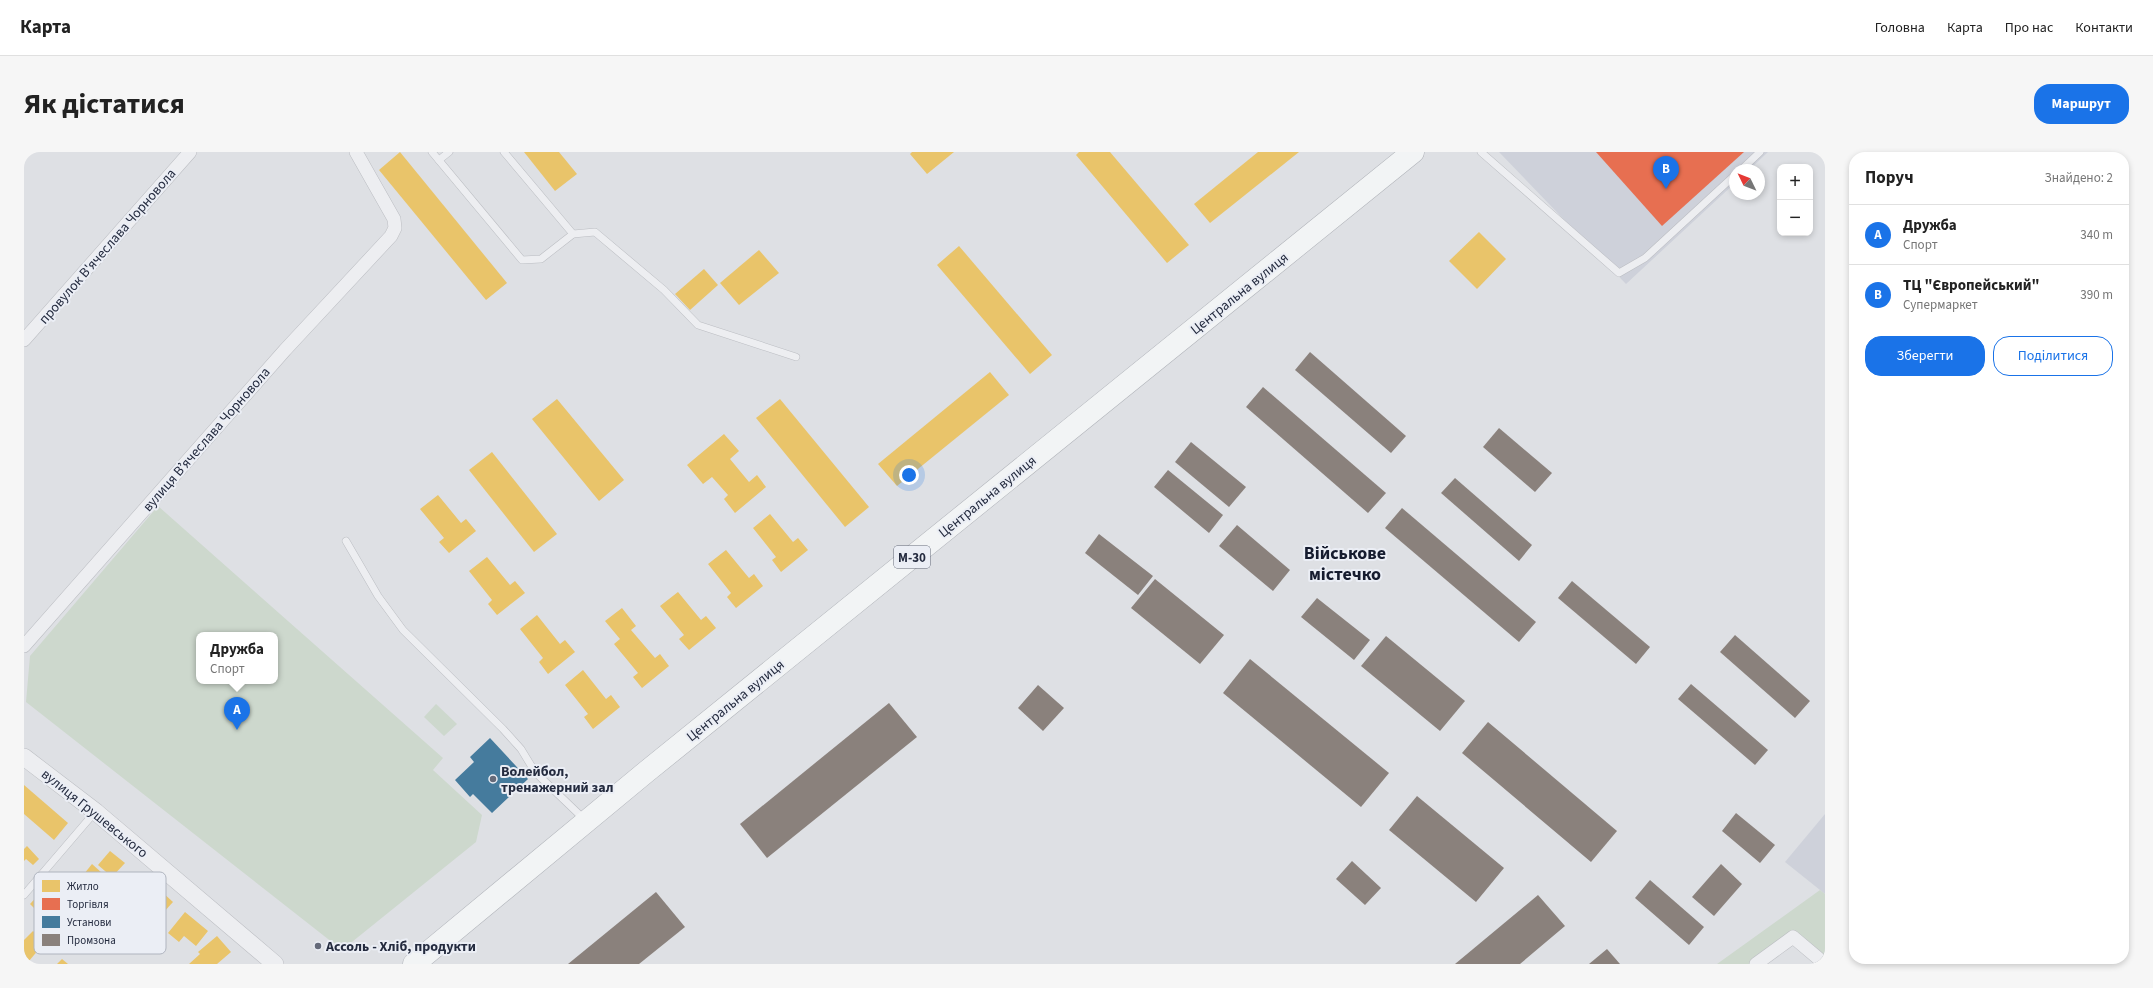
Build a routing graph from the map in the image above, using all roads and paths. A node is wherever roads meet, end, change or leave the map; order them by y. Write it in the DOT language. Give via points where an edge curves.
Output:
graph roads {
  1 [pos="190,152"];
  2 [pos="356,152"];
  3 [pos="432,152"];
  4 [pos="449,152"];
  5 [pos="504,152"];
  6 [pos="1413,152"];
  7 [pos="1481,152"];
  8 [pos="1760,152"];
  9 [pos="439,160"];
  10 [pos="1747,164"];
  11 [pos="1729,181"];
  12 [pos="573,234"];
  13 [pos="24,340"];
  14 [pos="796,357"];
  15 [pos="346,541"];
  16 [pos="24,646"];
  17 [pos="24,757"];
  18 [pos="96,812"];
  19 [pos="586,822"];
  20 [pos="44,872"];
  21 [pos="34,883"];
  22 [pos="24,895"];
  23 [pos="275,964"];
  24 [pos="414,964"];
  25 [pos="1756,964"];
  26 [pos="1825,964"];
  1 -- 13 [label="street, провулок В'ячеслава Чорновола"];
  2 -- 16 [label="street, вулиця Вʼячеслава Чорновола" via="394,219 395,228 391,236 285,350"];
  3 -- 9 [label="lane"];
  4 -- 9 [label="lane"];
  5 -- 12 [label="lane"];
  6 -- 19 [label="highway, Центральна вулиця / М-30"];
  7 -- 11 [label="lane" via="1619,273 1645,258"];
  8 -- 10 [label="lane"];
  9 -- 12 [label="lane" via="522,260 541,260"];
  12 -- 14 [label="lane" via="595,232 664,290 698,325"];
  15 -- 19 [label="lane" via="378,596 403,630 503,729 521,749 535,772"];
  17 -- 18 [label="street, вулиця Грушевського"];
  18 -- 20 [label="lane"];
  18 -- 23 [label="street, вулиця Грушевського"];
  19 -- 24 [label="highway, Центральна вулиця / М-30"];
  21 -- 22 [label="lane"];
  25 -- 26 [label="street" via="1793,937"];
}
